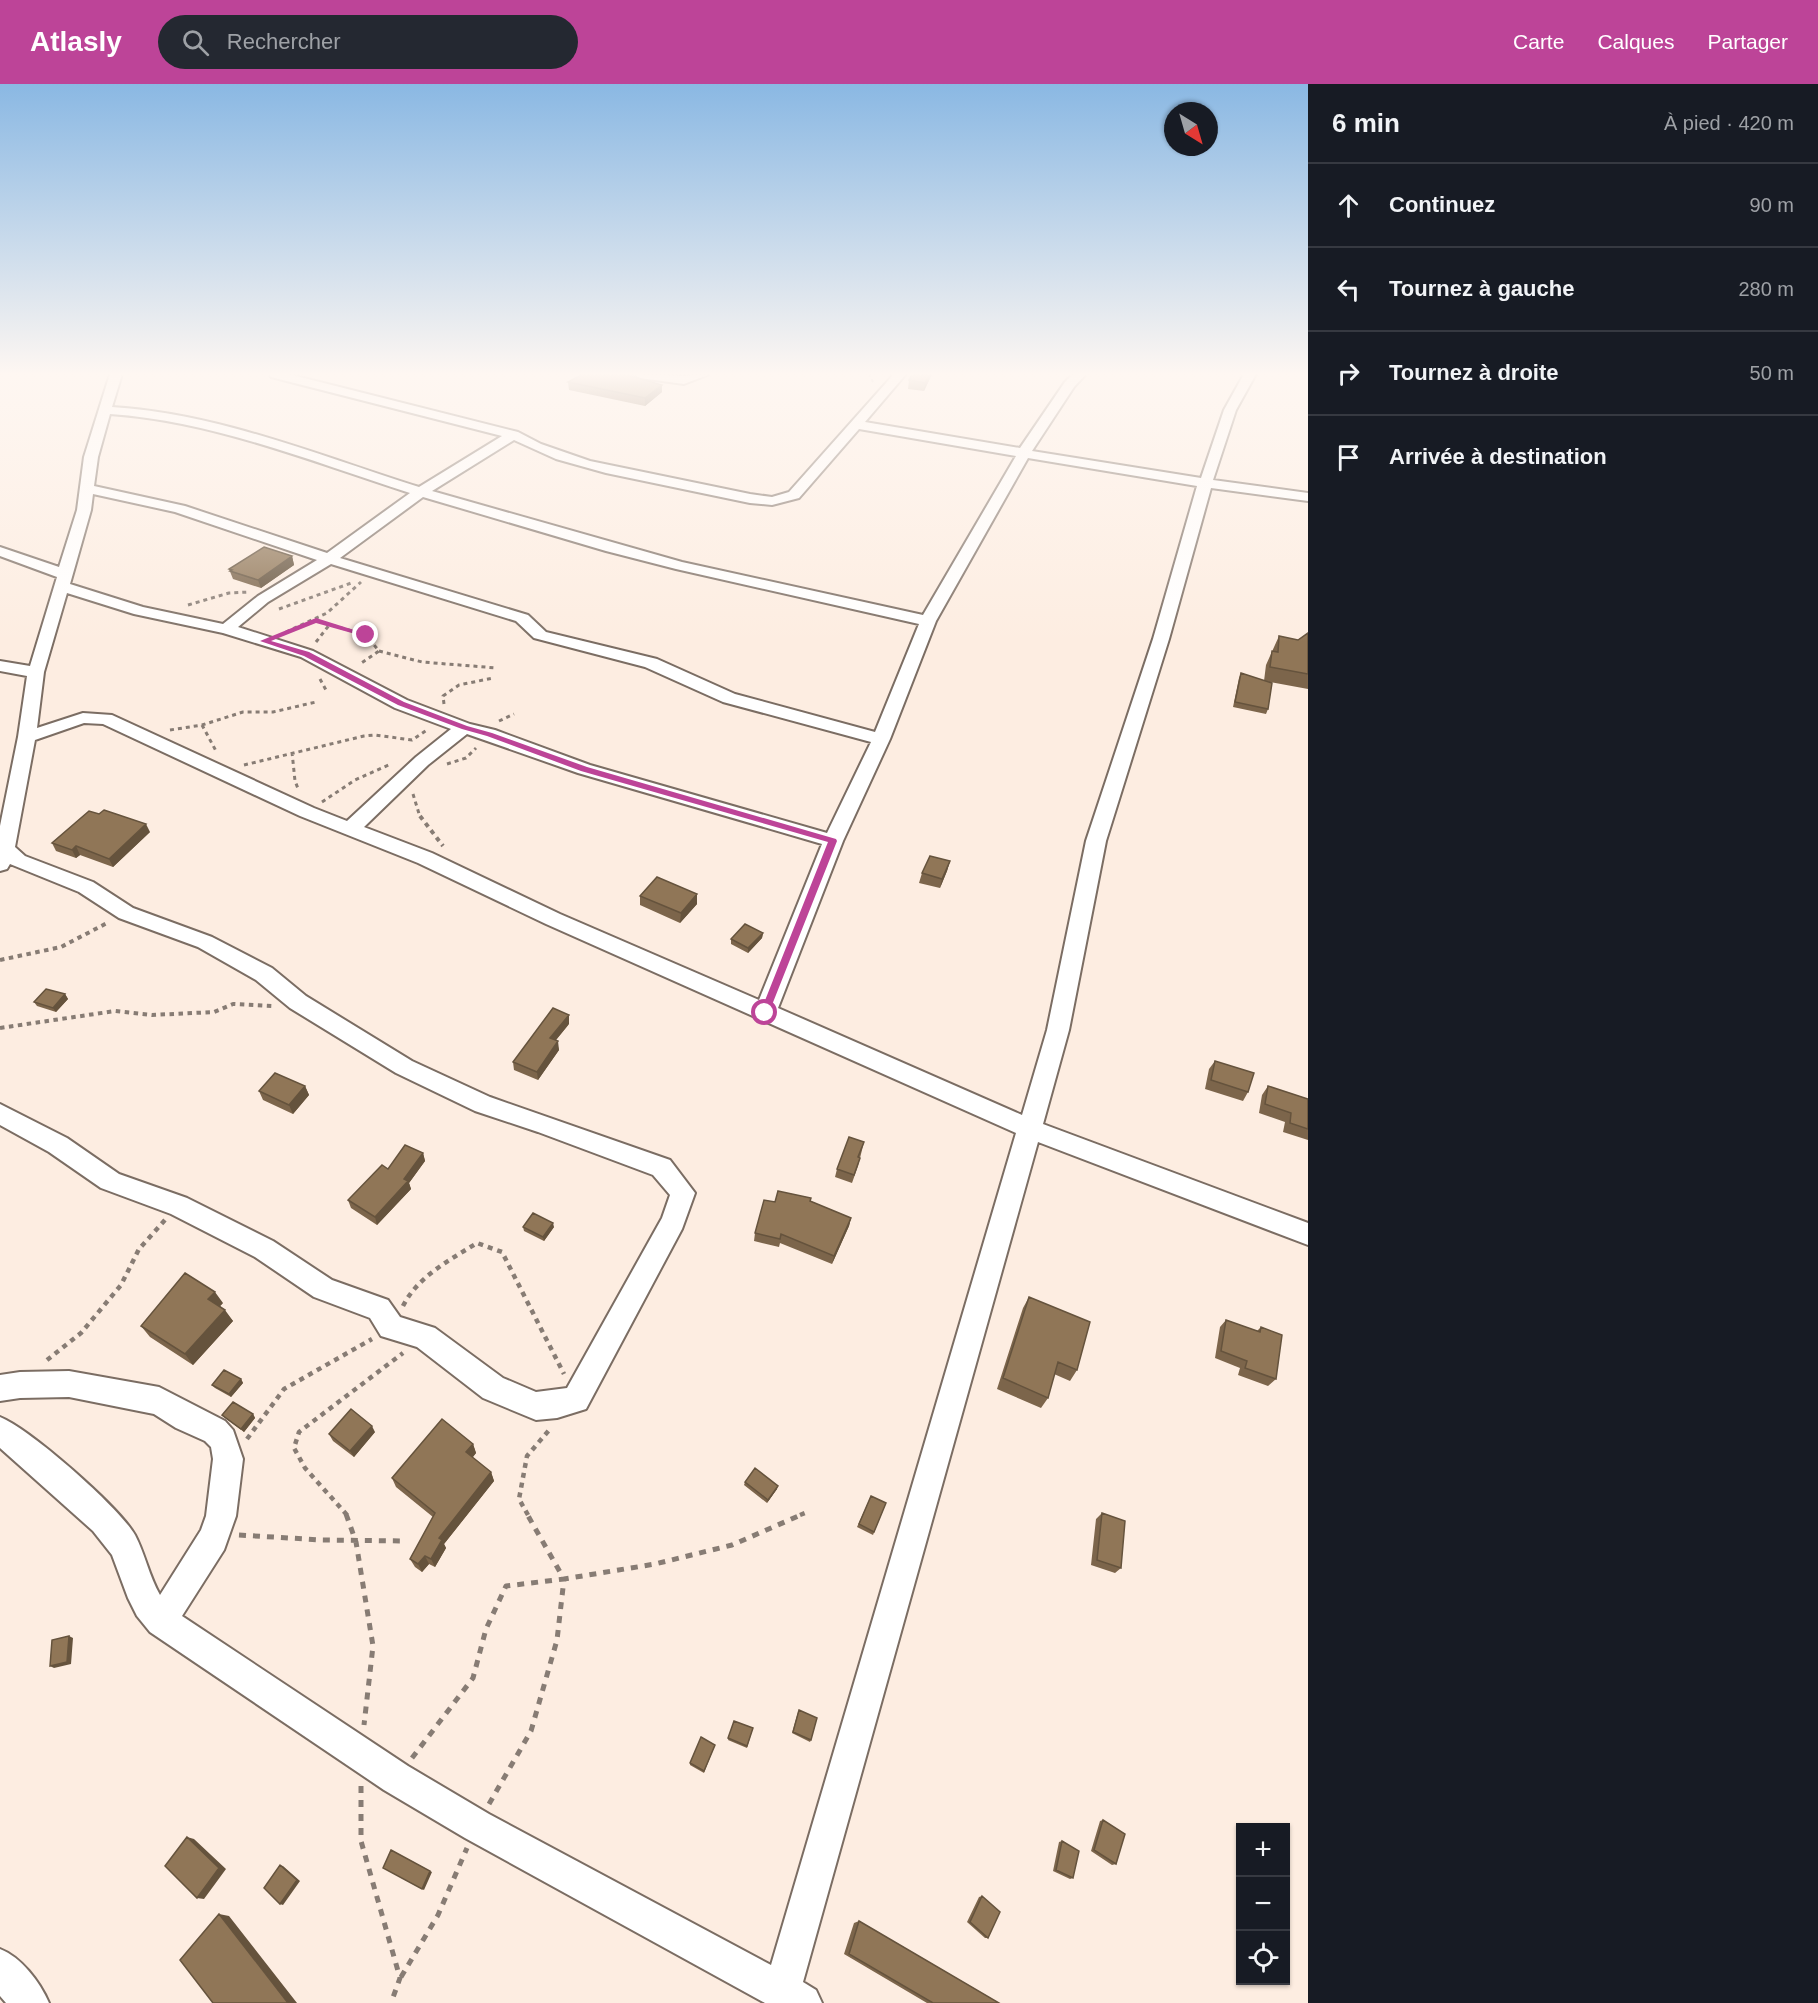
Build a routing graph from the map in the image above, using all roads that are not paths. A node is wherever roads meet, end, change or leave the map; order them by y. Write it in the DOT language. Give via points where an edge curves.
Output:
graph roads {
  1 [pos="90,464"];
  2 [pos="331,464"];
  3 [pos="467,464"];
  4 [pos="582,464"];
  5 [pos="821,464"];
  6 [pos="1018,464"];
  7 [pos="1084,464"];
  8 [pos="1213,464"];
  9 [pos="1205,483"];
  10 [pos="88,489"];
  11 [pos="421,492"];
  12 [pos="1308,497"];
  13 [pos="0,551"];
  14 [pos="329,559"];
  15 [pos="64,580"];
  16 [pos="928,621"];
  17 [pos="226,629"];
  18 [pos="0,666"];
  19 [pos="36,672"];
  20 [pos="464,728"];
  21 [pos="27,737"];
  22 [pos="881,739"];
  23 [pos="19,777"];
  24 [pos="0,785"];
  25 [pos="350,829"];
  26 [pos="833,841"];
  27 [pos="3,857"];
  28 [pos="765,1013"];
  29 [pos="0,1114"];
  30 [pos="1028,1128"];
  31 [pos="1308,1234"];
  32 [pos="10,1386"];
  33 [pos="0,1431"];
  34 [pos="161,1621"];
  35 [pos="0,1967"];
  36 [pos="792,1998"];
  37 [pos="30,2003"];
  1 -- 10 [label="street"];
  2 -- 11 [label="street"];
  3 -- 11 [label="street"];
  4 -- 5 [label="street" via="774,501 794,495"];
  6 -- 16 [label="street"];
  7 -- 9 [label="street"];
  8 -- 9 [label="street"];
  9 -- 12 [label="street"];
  9 -- 30 [label="street" via="1161,639 1096,840 1058,1030"];
  10 -- 14 [label="street" via="205,518"];
  10 -- 15 [label="street"];
  11 -- 14 [label="street"];
  11 -- 16 [label="street" via="661,561"];
  13 -- 15 [label="street"];
  14 -- 17 [label="street" via="263,599"];
  14 -- 22 [label="street" via="522,618 540,635 651,663 729,698"];
  15 -- 17 [label="street" via="140,611"];
  15 -- 19 [label="street"];
  16 -- 22 [label="street"];
  17 -- 20 [label="street" via="307,654 401,704"];
  18 -- 19 [label="street"];
  19 -- 21 [label="street"];
  20 -- 25 [label="street" via="422,761"];
  20 -- 26 [label="street" via="584,769"];
  21 -- 23 [label="street"];
  21 -- 25 [label="street" via="75,720 106,719"];
  22 -- 26 [label="street"];
  23 -- 24 [label="street"];
  23 -- 27 [label="street"];
  25 -- 28 [label="street" via="425,858"];
  26 -- 28 [label="street"];
  27 -- 29 [label="street" via="86,887 126,913 205,942 264,974 298,1002 405,1067 483,1104 661,1167 683,1193 673,1221 576,1399 536,1406 493,1388 425,1337 392,1327 378,1309 322,1289 264,1249 177,1206 110,1181 58,1145"];
  28 -- 30 [label="street"];
  30 -- 31 [label="street"];
  30 -- 36 [label="street"];
  32 -- 34 [label="street" via="69,1384 159,1401 215,1431 224,1440 228,1459 221,1516 213,1539"];
  33 -- 34 [label="street" via="104,1520 123,1544 139,1587"];
  34 -- 36 [label="street" via="396,1778"];
  35 -- 37 [label="street"];
}
